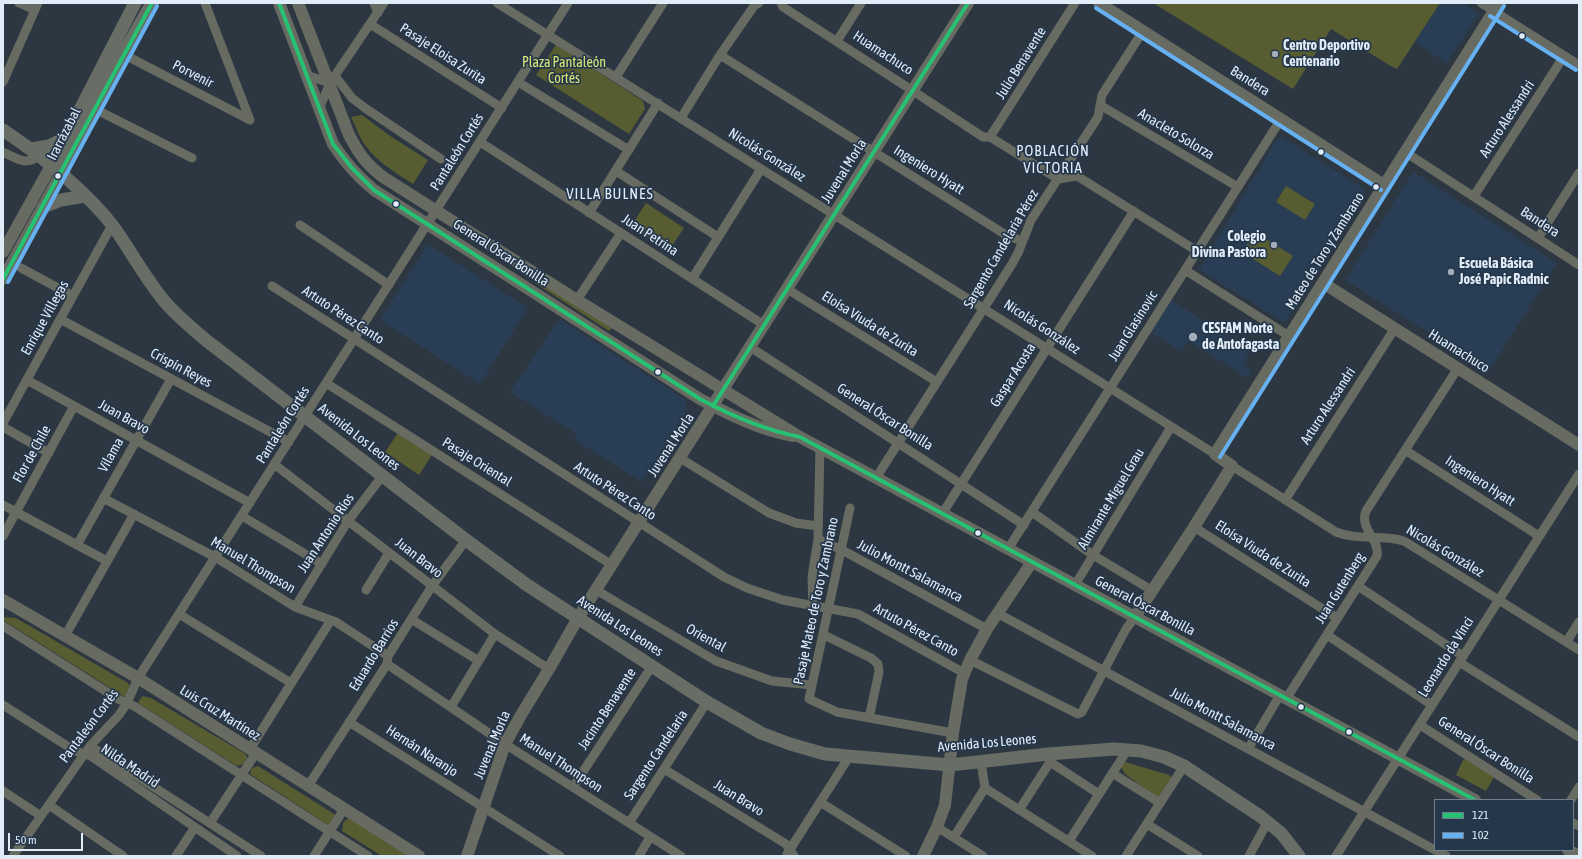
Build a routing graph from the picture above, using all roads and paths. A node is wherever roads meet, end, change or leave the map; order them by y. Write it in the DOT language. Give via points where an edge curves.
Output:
graph roads {
  1 [pos="19,3"];
  2 [pos="135,3"];
  3 [pos="152,3"];
  4 [pos="205,3"];
  5 [pos="279,3"];
  6 [pos="298,3"];
  7 [pos="374,3"];
  8 [pos="384,3"];
  9 [pos="497,3"];
  10 [pos="568,3"];
  11 [pos="663,3"];
  12 [pos="759,3"];
  13 [pos="781,3"];
  14 [pos="861,3"];
  15 [pos="968,3"];
  16 [pos="1075,3"];
  17 [pos="1099,3"];
  18 [pos="1481,3"];
  19 [pos="37,7"];
  20 [pos="1496,7"];
  21 [pos="378,12"];
  22 [pos="370,24"];
  23 [pos="1143,31"];
  24 [pos="548,35"];
  25 [pos="837,41"];
  26 [pos="123,54"];
  27 [pos="720,55"];
  28 [pos="1564,56"];
  29 [pos="1578,63"];
  30 [pos="306,75"];
  31 [pos="616,77"];
  32 [pos="333,80"];
  33 [pos="3,82"];
  34 [pos="518,82"];
  35 [pos="913,90"];
  36 [pos="658,103"];
  37 [pos="1100,105"];
  38 [pos="502,108"];
  39 [pos="95,109"];
  40 [pos="319,109"];
  41 [pos="681,118"];
  42 [pos="1281,119"];
  43 [pos="3,130"];
  44 [pos="990,137"];
  45 [pos="67,138"];
  46 [pos="480,142"];
  47 [pos="629,150"];
  48 [pos="3,152"];
  49 [pos="35,152"];
  50 [pos="874,152"];
  51 [pos="1405,152"];
  52 [pos="192,158"];
  53 [pos="441,158"];
  54 [pos="761,169"];
  55 [pos="56,170"];
  56 [pos="616,171"];
  57 [pos="1579,173"];
  58 [pos="1058,179"];
  59 [pos="1384,185"];
  60 [pos="1238,187"];
  61 [pos="85,196"];
  62 [pos="1474,196"];
  63 [pos="43,207"];
  64 [pos="436,210"];
  65 [pos="1134,211"];
  66 [pos="589,213"];
  67 [pos="834,215"];
  68 [pos="428,224"];
  69 [pos="112,225"];
  70 [pos="300,225"];
  71 [pos="621,233"];
  72 [pos="718,237"];
  73 [pos="1538,238"];
  74 [pos="1022,241"];
  75 [pos="1197,251"];
  76 [pos="3,252"];
  77 [pos="1579,265"];
  78 [pos="21,268"];
  79 [pos="1185,270"];
  80 [pos="3,279"];
  81 [pos="692,279"];
  82 [pos="1323,283"];
  83 [pos="389,285"];
  84 [pos="272,286"];
  85 [pos="788,289"];
  86 [pos="73,296"];
  87 [pos="576,300"];
  88 [pos="984,308"];
  89 [pos="60,319"];
  90 [pos="764,326"];
  91 [pos="1395,328"];
  92 [pos="1289,336"];
  93 [pos="354,339"];
  94 [pos="750,347"];
  95 [pos="1046,348"];
  96 [pos="1458,368"];
  97 [pos="171,378"];
  98 [pos="27,380"];
  99 [pos="937,382"];
  100 [pos="326,383"];
  101 [pos="724,389"];
  102 [pos="1110,389"];
  103 [pos="74,406"];
  104 [pos="714,406"];
  105 [pos="306,416"];
  106 [pos="3,423"];
  107 [pos="3,427"];
  108 [pos="1172,427"];
  109 [pos="800,437"];
  110 [pos="136,440"];
  111 [pos="289,442"];
  112 [pos="898,444"];
  113 [pos="1579,445"];
  114 [pos="820,448"];
  115 [pos="1405,450"];
  116 [pos="49,453"];
  117 [pos="1215,454"];
  118 [pos="680,458"];
  119 [pos="274,464"];
  120 [pos="1232,466"];
  121 [pos="1579,474"];
  122 [pos="383,475"];
  123 [pos="876,478"];
  124 [pos="961,483"];
  125 [pos="103,498"];
  126 [pos="1285,500"];
  127 [pos="250,503"];
  128 [pos="3,505"];
  129 [pos="850,508"];
  130 [pos="16,512"];
  131 [pos="1032,512"];
  132 [pos="134,514"];
  133 [pos="942,514"];
  134 [pos="242,516"];
  135 [pos="348,521"];
  136 [pos="639,523"];
  137 [pos="1024,525"];
  138 [pos="818,526"];
  139 [pos="1194,527"];
  140 [pos="3,536"];
  141 [pos="1539,536"];
  142 [pos="1372,537"];
  143 [pos="818,539"];
  144 [pos="466,540"];
  145 [pos="77,545"];
  146 [pos="1008,549"];
  147 [pos="842,550"];
  148 [pos="389,553"];
  149 [pos="1093,555"];
  150 [pos="215,558"];
  151 [pos="107,561"];
  152 [pos="1032,562"];
  153 [pos="322,564"];
  154 [pos="612,565"];
  155 [pos="1075,585"];
  156 [pos="432,586"];
  157 [pos="1358,586"];
  158 [pos="366,590"];
  159 [pos="596,590"];
  160 [pos="1153,591"];
  161 [pos="3,600"];
  162 [pos="1498,600"];
  163 [pos="813,606"];
  164 [pos="295,607"];
  165 [pos="828,609"];
  166 [pos="179,614"];
  167 [pos="997,614"];
  168 [pos="1135,617"];
  169 [pos="578,618"];
  170 [pos="1337,618"];
  171 [pos="411,619"];
  172 [pos="331,620"];
  173 [pos="1579,622"];
  174 [pos="3,626"];
  175 [pos="987,629"];
  176 [pos="495,634"];
  177 [pos="824,635"];
  178 [pos="1327,635"];
  179 [pos="65,636"];
  180 [pos="1567,641"];
  181 [pos="1579,650"];
  182 [pos="1461,659"];
  183 [pos="387,660"];
  184 [pos="970,660"];
  185 [pos="479,661"];
  186 [pos="652,666"];
  187 [pos="549,669"];
  188 [pos="1104,671"];
  189 [pos="964,673"];
  190 [pos="138,678"];
  191 [pos="291,683"];
  192 [pos="812,684"];
  193 [pos="1283,697"];
  194 [pos="707,702"];
  195 [pos="127,703"];
  196 [pos="3,705"];
  197 [pos="1432,705"];
  198 [pos="450,707"];
  199 [pos="869,718"];
  200 [pos="349,722"];
  201 [pos="1420,725"];
  202 [pos="953,733"];
  203 [pos="1579,737"];
  204 [pos="505,744"];
  205 [pos="90,746"];
  206 [pos="1128,749"];
  207 [pos="1248,749"];
  208 [pos="253,751"];
  209 [pos="84,753"];
  210 [pos="849,757"];
  211 [pos="1049,758"];
  212 [pos="1398,758"];
  213 [pos="981,762"];
  214 [pos="950,766"];
  215 [pos="1184,766"];
  216 [pos="664,769"];
  217 [pos="1112,773"];
  218 [pos="242,775"];
  219 [pos="308,786"];
  220 [pos="572,787"];
  221 [pos="1579,787"];
  222 [pos="985,788"];
  223 [pos="3,791"];
  224 [pos="1099,794"];
  225 [pos="1473,799"];
  226 [pos="1535,799"];
  227 [pos="1572,799"];
  228 [pos="820,802"];
  229 [pos="1160,803"];
  230 [pos="48,805"];
  231 [pos="483,807"];
  232 [pos="344,809"];
  233 [pos="1019,810"];
  234 [pos="1364,812"];
  235 [pos="41,816"];
  236 [pos="1268,822"];
  237 [pos="210,823"];
  238 [pos="629,823"];
  239 [pos="1147,824"];
  240 [pos="195,827"];
  241 [pos="937,827"];
  242 [pos="329,832"];
  243 [pos="650,837"];
  244 [pos="954,837"];
  245 [pos="1069,841"];
  246 [pos="1434,849"];
  247 [pos="1437,851"];
  248 [pos="1570,851"];
  249 [pos="675,854"];
  250 [pos="790,854"];
  251 [pos="17,855"];
  252 [pos="123,856"];
  253 [pos="176,856"];
  254 [pos="237,856"];
  255 [pos="261,856"];
  256 [pos="314,856"];
  257 [pos="368,856"];
  258 [pos="419,856"];
  259 [pos="467,856"];
  260 [pos="560,856"];
  261 [pos="639,856"];
  262 [pos="906,856"];
  263 [pos="923,856"];
  264 [pos="983,856"];
  265 [pos="1092,856"];
  266 [pos="1126,856"];
  267 [pos="1198,856"];
  268 [pos="1249,856"];
  269 [pos="1299,856"];
  270 [pos="1338,856"];
  271 [pos="1446,856"];
  272 [pos="1579,856"];
  1 -- 19 [label="street"];
  2 -- 45 [label="main road, Irarrázabal"];
  3 -- 26 [label="main road, Irarrázabal"];
  4 -- 26 [label="street, Porvenir" via="250,120"];
  5 -- 30 [label="street, General Óscar Bonilla"];
  6 -- 32 [label="street, General Óscar Bonilla"];
  7 -- 21 [label="street"];
  8 -- 21 [label="street"];
  9 -- 24 [label="street, Nicolás González"];
  10 -- 24 [label="street, Pantaleón Cortés"];
  11 -- 31 [label="street"];
  12 -- 27 [label="street" via="754,6"];
  13 -- 25 [label="street, Huamachuco" via="783,7"];
  14 -- 25 [label="street"];
  15 -- 35 [label="street, Juvenal Morla"];
  16 -- 44 [label="street, Julio Benavente"];
  17 -- 23 [label="street, Bandera"];
  18 -- 20 [label="street"];
  19 -- 33 [label="street"];
  20 -- 28 [label="street"];
  20 -- 51 [label="street, Mateo de Toro y Zambrano"];
  21 -- 22 [label="street"];
  22 -- 32 [label="street"];
  22 -- 38 [label="street, Pasaje Eloisa Zurita"];
  23 -- 37 [label="street, Sargento Candelaria Pérez" via="1102,95"];
  23 -- 42 [label="street, Bandera"];
  24 -- 31 [label="street, Nicolás González"];
  24 -- 34 [label="street, Pantaleón Cortés"];
  25 -- 35 [label="street, Huamachuco"];
  26 -- 39 [label="main road, Irarrázabal"];
  27 -- 41 [label="street"];
  27 -- 50 [label="street, Ingeniero Hyatt"];
  28 -- 29 [label="street"];
  28 -- 62 [label="street, Arturo Alessandri"];
  30 -- 32 [label="street"];
  30 -- 40 [label="street, General Óscar Bonilla"];
  31 -- 36 [label="street, Nicolás González"];
  32 -- 40 [label="street"];
  32 -- 53 [label="street, General Óscar Bonilla" via="365,108"];
  32 -- 64 [label="street, General Óscar Bonilla" via="349,135 358,153 383,177"];
  34 -- 38 [label="street, Pantaleón Cortés"];
  34 -- 47 [label="street"];
  35 -- 44 [label="street, Huamachuco" via="983,137"];
  35 -- 50 [label="street, Juvenal Morla"];
  36 -- 41 [label="street, Nicolás González"];
  36 -- 47 [label="street"];
  37 -- 58 [label="street, Sargento Candelaria Pérez" via="1098,117"];
  37 -- 60 [label="street, Anacleto Solorza"];
  38 -- 46 [label="street, Pantaleón Cortés"];
  39 -- 52 [label="street"];
  39 -- 55 [label="main road, Irarrázabal"];
  40 -- 68 [label="street, General Óscar Bonilla" via="346,164 374,190"];
  41 -- 54 [label="street, Nicolás González"];
  42 -- 59 [label="street, Bandera"];
  42 -- 60 [label="street, Juan Glasinovic"];
  43 -- 49 [label="main road, Avenida Los Leones"];
  44 -- 58 [label="street, Huamachuco"];
  45 -- 49 [label="main road"];
  45 -- 55 [label="main road, Irarrázabal"];
  46 -- 64 [label="street, Pantaleón Cortés"];
  46 -- 66 [label="street, Juan Petrina"];
  47 -- 56 [label="street"];
  48 -- 49 [label="street" via="24,162 33,160"];
  49 -- 55 [label="main road, Avenida Los Leones"];
  50 -- 67 [label="street, Juvenal Morla"];
  50 -- 74 [label="street, Ingeniero Hyatt" via="1006,235"];
  51 -- 59 [label="street, Mateo de Toro y Zambrano"];
  51 -- 62 [label="street, Bandera"];
  54 -- 67 [label="street, Nicolás González"];
  54 -- 72 [label="street"];
  55 -- 61 [label="main road, Avenida Los Leones"];
  55 -- 63 [label="street, Irarrázabal"];
  55 -- 76 [label="street, Irarrázabal"];
  56 -- 66 [label="street"];
  56 -- 72 [label="street"];
  57 -- 73 [label="street"];
  58 -- 65 [label="street" via="1077,176"];
  58 -- 74 [label="street, Sargento Candelaria Pérez" via="1031,220"];
  59 -- 82 [label="street, Mateo de Toro y Zambrano"];
  60 -- 75 [label="street, Juan Glasinovic"];
  61 -- 63 [label="main road" via="61,200"];
  61 -- 69 [label="main road, Avenida Los Leones"];
  62 -- 73 [label="street, Bandera"];
  63 -- 80 [label="street, Irarrázabal"];
  64 -- 68 [label="street, Pantaleón Cortés"];
  64 -- 87 [label="street, General Óscar Bonilla"];
  65 -- 75 [label="street"];
  65 -- 95 [label="street, Gaspar Acosta"];
  66 -- 71 [label="street, Juan Petrina"];
  67 -- 85 [label="street, Juvenal Morla"];
  67 -- 88 [label="street, Nicolás González"];
  68 -- 83 [label="street, Pantaleón Cortés"];
  68 -- 104 [label="street, General Óscar Bonilla"];
  69 -- 86 [label="street, Enrique Villegas"];
  69 -- 105 [label="main road, Avenida Los Leones" via="161,296 180,317 208,342"];
  70 -- 83 [label="street"];
  71 -- 81 [label="street, Juan Petrina"];
  71 -- 87 [label="street"];
  72 -- 81 [label="street"];
  73 -- 77 [label="street, Bandera"];
  74 -- 88 [label="street, Sargento Candelaria Pérez" via="1015,258"];
  75 -- 79 [label="street, Juan Glasinovic"];
  78 -- 86 [label="street"];
  79 -- 92 [label="street"];
  79 -- 102 [label="street, Juan Glasinovic"];
  81 -- 90 [label="street, Juan Petrina"];
  82 -- 91 [label="street, Huamachuco"];
  82 -- 92 [label="street, Mateo de Toro y Zambrano"];
  83 -- 93 [label="street, Pantaleón Cortés"];
  84 -- 93 [label="street, Artuto Pérez Canto"];
  85 -- 90 [label="street, Juvenal Morla"];
  85 -- 99 [label="street, Eloísa Viuda de Zurita"];
  86 -- 89 [label="street, Enrique Villegas"];
  87 -- 101 [label="street, General Óscar Bonilla"];
  88 -- 95 [label="street, Nicolás González"];
  88 -- 99 [label="street, Sargento Candelaria Pérez"];
  89 -- 97 [label="street, Crispín Reyes"];
  89 -- 98 [label="street, Enrique Villegas"];
  90 -- 94 [label="street, Juvenal Morla"];
  91 -- 96 [label="street, Huamachuco"];
  91 -- 126 [label="street, Arturo Alessandri"];
  92 -- 117 [label="street, Mateo de Toro y Zambrano"];
  93 -- 100 [label="street, Pantaleón Cortés"];
  93 -- 136 [label="street, Artuto Pérez Canto"];
  94 -- 101 [label="street, Juvenal Morla"];
  94 -- 112 [label="street, General Óscar Bonilla"];
  95 -- 102 [label="street, Nicolás González"];
  95 -- 124 [label="street, Gaspar Acosta"];
  96 -- 113 [label="street, Huamachuco"];
  96 -- 115 [label="street, Juan Gutenberg"];
  97 -- 110 [label="street, Vilama"];
  97 -- 111 [label="street, Crispín Reyes"];
  98 -- 103 [label="street, Juan Bravo"];
  98 -- 106 [label="street, Enrique Villegas"];
  99 -- 112 [label="street, Sargento Candelaria Pérez"];
  100 -- 105 [label="street, Pantaleón Cortés"];
  100 -- 154 [label="street, Pasaje Oriental"];
  101 -- 104 [label="street, Juvenal Morla"];
  101 -- 109 [label="street, General Óscar Bonilla"];
  102 -- 108 [label="street, Nicolás González"];
  102 -- 131 [label="street, Juan Glasinovic"];
  103 -- 110 [label="street, Juan Bravo"];
  103 -- 116 [label="street, Flor de Chile"];
  104 -- 109 [label="street, General Óscar Bonilla" via="760,427"];
  104 -- 118 [label="street, Juvenal Morla"];
  105 -- 111 [label="street, Pantaleón Cortés"];
  105 -- 122 [label="main road, Avenida Los Leones"];
  107 -- 116 [label="street"];
  108 -- 117 [label="street, Nicolás González"];
  108 -- 149 [label="street, Almirante Miguel Grau"];
  109 -- 114 [label="street, General Óscar Bonilla"];
  110 -- 125 [label="street, Vilama"];
  110 -- 127 [label="street, Juan Bravo"];
  111 -- 119 [label="street, Pantaleón Cortés"];
  112 -- 123 [label="street, Sargento Candelaria Pérez"];
  112 -- 124 [label="street, General Óscar Bonilla"];
  114 -- 123 [label="street, General Óscar Bonilla"];
  114 -- 138 [label="street"];
  115 -- 141 [label="street, Ingeniero Hyatt"];
  115 -- 142 [label="street, Juan Gutenberg" via="1364,515 1365,525"];
  116 -- 130 [label="street, Flor de Chile"];
  117 -- 120 [label="street, Nicolás González"];
  118 -- 136 [label="street, Juvenal Morla"];
  118 -- 138 [label="street" via="769,513 796,523"];
  119 -- 127 [label="street, Pantaleón Cortés"];
  119 -- 135 [label="street, Juan Bravo"];
  120 -- 126 [label="street, Nicolás González"];
  120 -- 139 [label="street"];
  121 -- 141 [label="street, Leonardo da Vinci"];
  122 -- 135 [label="street, Juan Antonio Ríos"];
  122 -- 144 [label="main road, Avenida Los Leones"];
  123 -- 133 [label="street, General Óscar Bonilla"];
  124 -- 133 [label="street, Gaspar Acosta"];
  124 -- 137 [label="street, General Óscar Bonilla"];
  125 -- 132 [label="street, Manuel Thompson"];
  125 -- 145 [label="street, Vilama"];
  126 -- 142 [label="street, Nicolás González" via="1336,532 1352,537"];
  127 -- 134 [label="street, Pantaleón Cortés"];
  128 -- 130 [label="street"];
  129 -- 147 [label="street, Pasaje Mateo de Toro y Zambrano"];
  130 -- 140 [label="street, Flor de Chile"];
  130 -- 145 [label="street"];
  131 -- 137 [label="street, Juan Glasinovic"];
  131 -- 149 [label="street, General Óscar Bonilla"];
  132 -- 150 [label="street, Manuel Thompson"];
  132 -- 151 [label="street"];
  133 -- 146 [label="street, General Óscar Bonilla"];
  134 -- 150 [label="street, Pantaleón Cortés"];
  134 -- 153 [label="street"];
  135 -- 148 [label="street, Juan Bravo"];
  135 -- 153 [label="street, Juan Antonio Ríos"];
  136 -- 154 [label="street, Juvenal Morla"];
  136 -- 163 [label="street, Artuto Pérez Canto" via="735,583 768,596"];
  137 -- 146 [label="street, Juan Glasinovic"];
  138 -- 143 [label="street"];
  139 -- 160 [label="street"];
  139 -- 170 [label="street, Eloísa Viuda de Zurita"];
  141 -- 162 [label="street, Leonardo da Vinci"];
  142 -- 157 [label="street, Juan Gutenberg" via="1378,549 1377,556"];
  142 -- 162 [label="street, Nicolás González" via="1404,541"];
  143 -- 147 [label="street, Julio Montt Salamanca"];
  143 -- 163 [label="street" via="812,577"];
  144 -- 156 [label="street, Eduardo Barrios"];
  144 -- 169 [label="main road, Avenida Los Leones"];
  145 -- 151 [label="street"];
  146 -- 152 [label="street, General Óscar Bonilla"];
  147 -- 165 [label="street, Pasaje Mateo de Toro y Zambrano"];
  147 -- 175 [label="street, Julio Montt Salamanca"];
  148 -- 156 [label="street, Juan Bravo"];
  148 -- 158 [label="street"];
  149 -- 155 [label="street, Almirante Miguel Grau"];
  149 -- 160 [label="street, General Óscar Bonilla"];
  150 -- 164 [label="street, Manuel Thompson"];
  150 -- 166 [label="street, Pantaleón Cortés"];
  151 -- 179 [label="street"];
  152 -- 155 [label="street, General Óscar Bonilla"];
  152 -- 167 [label="street"];
  153 -- 164 [label="street, Juan Antonio Ríos"];
  154 -- 159 [label="street, Juvenal Morla"];
  155 -- 168 [label="street, General Óscar Bonilla"];
  156 -- 171 [label="street, Eduardo Barrios"];
  156 -- 176 [label="street, Juan Bravo"];
  157 -- 170 [label="street, Juan Gutenberg"];
  157 -- 182 [label="street"];
  159 -- 169 [label="street, Juvenal Morla"];
  159 -- 192 [label="street, Oriental" via="716,661 772,681"];
  160 -- 168 [label="street"];
  161 -- 179 [label="street, Luis Cruz Martínez"];
  162 -- 180 [label="street, Nicolás González"];
  162 -- 182 [label="street, Leonardo da Vinci"];
  163 -- 165 [label="street, Artuto Pérez Canto"];
  164 -- 172 [label="street, Manuel Thompson"];
  165 -- 177 [label="street, Pasaje Mateo de Toro y Zambrano"];
  165 -- 189 [label="street, Artuto Pérez Canto" via="850,612 865,618"];
  166 -- 190 [label="street, Pantaleón Cortés"];
  166 -- 191 [label="street"];
  167 -- 175 [label="street"];
  167 -- 188 [label="street, Julio Montt Salamanca"];
  168 -- 188 [label="street"];
  168 -- 193 [label="street, General Óscar Bonilla"];
  169 -- 186 [label="main road, Avenida Los Leones"];
  169 -- 187 [label="street, Juvenal Morla"];
  170 -- 178 [label="street, Juan Gutenberg"];
  171 -- 183 [label="street, Eduardo Barrios"];
  171 -- 185 [label="street"];
  172 -- 183 [label="street, Manuel Thompson" via="341,624"];
  172 -- 191 [label="street"];
  173 -- 180 [label="street"];
  174 -- 195 [label="street"];
  175 -- 184 [label="street"];
  176 -- 185 [label="street"];
  176 -- 187 [label="street, Juan Bravo"];
  177 -- 192 [label="street, Pasaje Mateo de Toro y Zambrano"];
  177 -- 199 [label="street" via="878,664 880,672"];
  178 -- 193 [label="street, Juan Gutenberg"];
  178 -- 197 [label="street"];
  179 -- 190 [label="street, Luis Cruz Martínez"];
  180 -- 181 [label="street, Nicolás González"];
  182 -- 197 [label="street, Leonardo da Vinci"];
  182 -- 203 [label="street"];
  183 -- 198 [label="street, Manuel Thompson"];
  183 -- 200 [label="street, Eduardo Barrios"];
  184 -- 188 [label="street, Artuto Pérez Canto" via="1078,714 1082,712"];
  184 -- 189 [label="street"];
  185 -- 198 [label="street"];
  186 -- 194 [label="main road, Avenida Los Leones"];
  186 -- 220 [label="street, Jacinto Benavente"];
  187 -- 204 [label="street, Juvenal Morla"];
  188 -- 207 [label="street, Julio Montt Salamanca"];
  189 -- 202 [label="street" via="959,688"];
  190 -- 195 [label="street, Pantaleón Cortés"];
  190 -- 208 [label="street, Luis Cruz Martínez"];
  191 -- 208 [label="street"];
  192 -- 199 [label="street, Pasaje Mateo de Toro y Zambrano" via="809,699 837,712"];
  193 -- 207 [label="street, Juan Gutenberg"];
  193 -- 212 [label="street, General Óscar Bonilla"];
  194 -- 210 [label="main road, Avenida Los Leones" via="775,739 807,750"];
  194 -- 216 [label="street, Sargento Candelaria"];
  195 -- 205 [label="street, Pantaleón Cortés" via="110,726"];
  195 -- 218 [label="street"];
  196 -- 209 [label="street, Nilda Madrid" via="75,750"];
  197 -- 201 [label="street, Leonardo da Vinci"];
  198 -- 204 [label="street, Manuel Thompson"];
  199 -- 202 [label="street"];
  200 -- 219 [label="street, Eduardo Barrios"];
  200 -- 231 [label="street, Hernán Naranjo"];
  201 -- 212 [label="street, Leonardo da Vinci"];
  201 -- 226 [label="street, General Óscar Bonilla"];
  202 -- 214 [label="street"];
  204 -- 220 [label="street, Manuel Thompson"];
  204 -- 231 [label="street, Juvenal Morla"];
  205 -- 209 [label="street, Pantaleón Cortés"];
  205 -- 237 [label="street, Nilda Madrid"];
  206 -- 211 [label="main road, Avenida Los Leones"];
  206 -- 215 [label="main road, Avenida Los Leones" via="1154,754"];
  206 -- 217 [label="street"];
  207 -- 234 [label="street, Julio Montt Salamanca"];
  208 -- 218 [label="street"];
  208 -- 219 [label="street, Luis Cruz Martínez"];
  209 -- 230 [label="street, Pantaleón Cortés"];
  209 -- 240 [label="street, Nilda Madrid"];
  210 -- 214 [label="main road, Avenida Los Leones"];
  210 -- 228 [label="street"];
  211 -- 213 [label="main road, Avenida Los Leones"];
  211 -- 224 [label="street"];
  211 -- 233 [label="street"];
  212 -- 225 [label="street, General Óscar Bonilla"];
  212 -- 234 [label="street, Leonardo da Vinci"];
  213 -- 214 [label="main road, Avenida Los Leones"];
  213 -- 222 [label="street"];
  214 -- 241 [label="street" via="945,805"];
  215 -- 229 [label="street"];
  215 -- 236 [label="main road, Avenida Los Leones"];
  216 -- 238 [label="street, Sargento Candelaria"];
  216 -- 250 [label="street, Juan Bravo" via="786,844"];
  217 -- 224 [label="street"];
  217 -- 229 [label="street"];
  218 -- 237 [label="street"];
  218 -- 242 [label="street"];
  219 -- 232 [label="street, Luis Cruz Martínez"];
  220 -- 238 [label="street, Manuel Thompson"];
  221 -- 227 [label="street"];
  222 -- 233 [label="street"];
  222 -- 244 [label="street"];
  223 -- 235 [label="street"];
  224 -- 245 [label="street"];
  228 -- 250 [label="street"];
  228 -- 262 [label="street"];
  229 -- 239 [label="street"];
  230 -- 235 [label="street, Pantaleón Cortés"];
  230 -- 252 [label="street"];
  231 -- 259 [label="street, Juvenal Morla"];
  231 -- 260 [label="street, Hernán Naranjo"];
  232 -- 242 [label="street"];
  232 -- 258 [label="street, Luis Cruz Martínez"];
  233 -- 245 [label="street"];
  234 -- 246 [label="street, Julio Montt Salamanca"];
  234 -- 270 [label="street, Leonardo da Vinci"];
  235 -- 251 [label="street, Pantaleón Cortés"];
  236 -- 268 [label="street"];
  236 -- 269 [label="main road, Avenida Los Leones" via="1287,838"];
  237 -- 255 [label="street, Nilda Madrid"];
  238 -- 243 [label="street, Manuel Thompson"];
  239 -- 266 [label="street"];
  239 -- 267 [label="street"];
  240 -- 253 [label="street"];
  240 -- 254 [label="street, Nilda Madrid"];
  241 -- 244 [label="street"];
  241 -- 263 [label="street"];
  242 -- 256 [label="street"];
  242 -- 257 [label="street"];
  243 -- 249 [label="street, Manuel Thompson"];
  243 -- 261 [label="street"];
  244 -- 264 [label="street"];
  245 -- 265 [label="street"];
  247 -- 271 [label="street, Julio Montt Salamanca"];
  248 -- 272 [label="street"];
}
